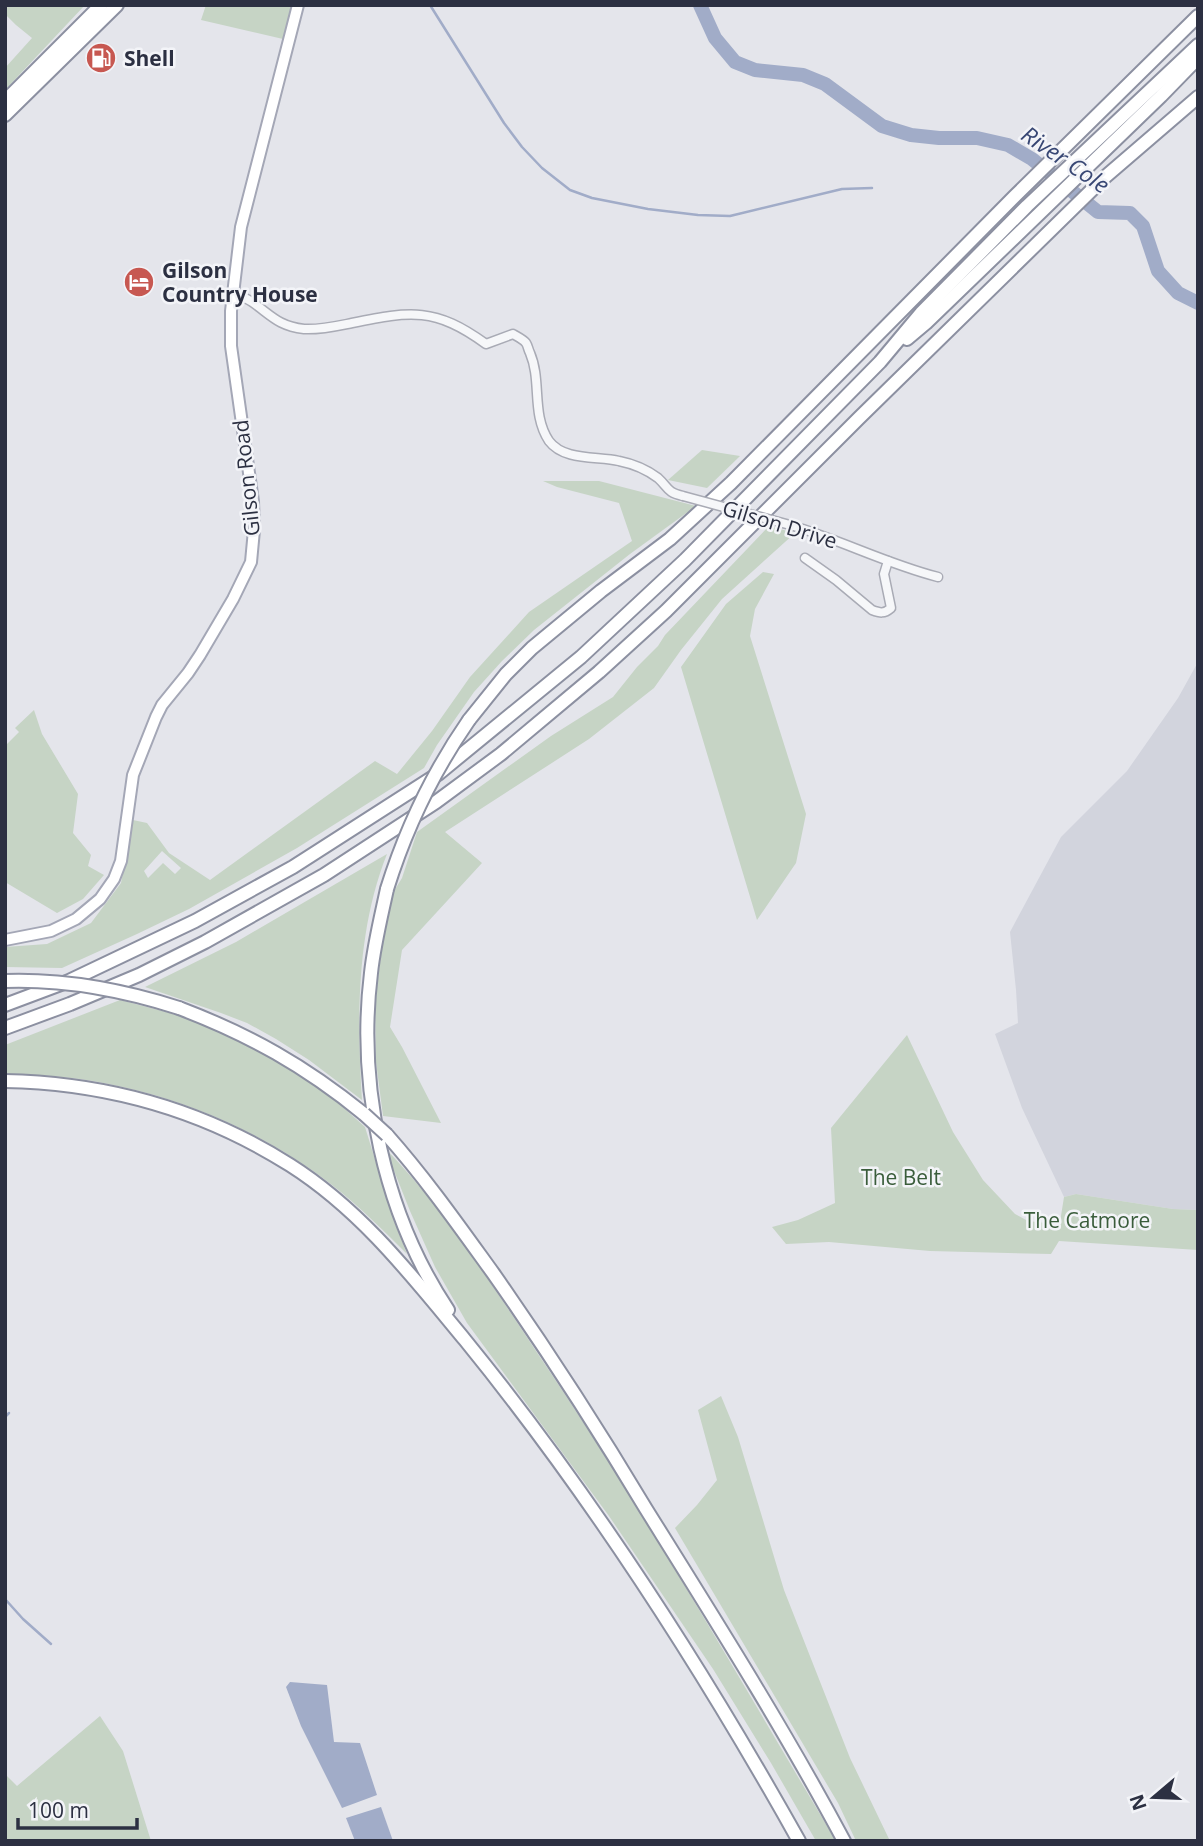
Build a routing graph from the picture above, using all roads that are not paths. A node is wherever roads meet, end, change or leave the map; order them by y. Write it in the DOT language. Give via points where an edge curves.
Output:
graph roads {
  1 [pos="101,5"];
  2 [pos="117,5"];
  3 [pos="298,5"];
  4 [pos="1198,16"];
  5 [pos="1198,45"];
  6 [pos="1198,58"];
  7 [pos="1198,66"];
  8 [pos="1161,96"];
  9 [pos="1198,97"];
  10 [pos="5,100"];
  11 [pos="5,116"];
  12 [pos="232,292"];
  13 [pos="880,362"];
  14 [pos="805,558"];
  15 [pos="888,561"];
  16 [pos="938,577"];
  17 [pos="5,940"];
  18 [pos="5,981"];
  19 [pos="5,1005"];
  20 [pos="5,1028"];
  21 [pos="5,1081"];
  22 [pos="487,1368"];
  23 [pos="799,1841"];
  24 [pos="844,1841"];
  1 -- 10 [label="highway"];
  2 -- 11 [label="highway"];
  3 -- 12 [label="main road, Gilson Road" via="240,227"];
  4 -- 22 [label="highway, bridge" via="731,483 506,674 454,741 421,799 387,889 374,951 369,996 376,1133 414,1248"];
  5 -- 13 [label="highway" via="1027,206 921,313"];
  6 -- 8 [label="highway"];
  7 -- 8 [label="highway"];
  8 -- 13 [label="highway"];
  9 -- 20 [label="highway" via="1105,177 666,611 501,754 324,875 205,942"];
  12 -- 15 [label="street, Gilson Drive, bridge" via="275,320 305,329 415,314 449,321 486,344 513,334 526,342 532,357 542,425 558,450 640,467 662,481 670,493 822,534"];
  12 -- 17 [label="main road, Gilson Road" via="231,346 253,501 251,562 201,655 156,717 133,775 121,861 114,879 100,899 76,919 44,933"];
  13 -- 19 [label="highway" via="610,631 438,774 293,867 195,921 69,981"];
  14 -- 15 [label="street, Gilson Drive" via="880,613 891,608 884,574"];
  15 -- 16 [label="street, Gilson Drive"];
  18 -- 24 [label="highway, bridge" via="100,988 179,1007 279,1053 326,1084 387,1135 441,1200 590,1416 757,1687"];
  21 -- 22 [label="highway" via="69,1084 150,1101 237,1134 281,1159 370,1229"];
  22 -- 23 [label="highway" via="640,1577"];
}
